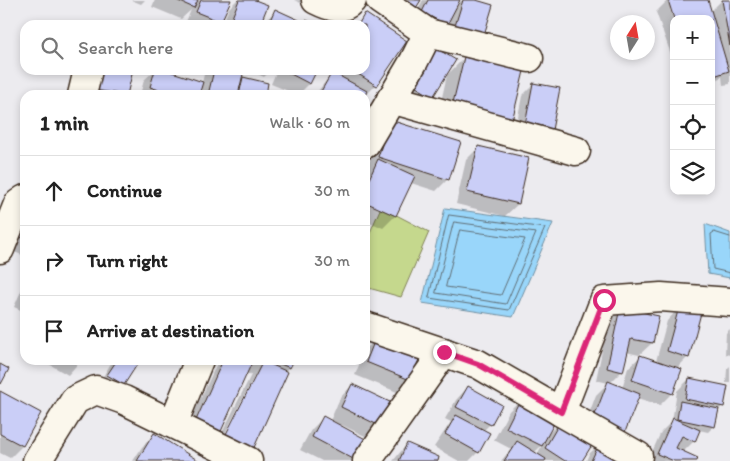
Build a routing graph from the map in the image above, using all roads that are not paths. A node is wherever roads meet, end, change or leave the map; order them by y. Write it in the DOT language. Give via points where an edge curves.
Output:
graph roads {
  1 [pos="316,0"];
  2 [pos="352,0"];
  3 [pos="380,0"];
  4 [pos="428,33"];
  5 [pos="529,58"];
  6 [pos="87,75"];
  7 [pos="83,90"];
  8 [pos="390,99"];
  9 [pos="370,135"];
  10 [pos="576,151"];
  11 [pos="12,211"];
  12 [pos="0,249"];
  13 [pos="730,302"];
  14 [pos="370,328"];
  15 [pos="444,352"];
  16 [pos="197,365"];
  17 [pos="561,412"];
  18 [pos="173,424"];
  19 [pos="638,456"];
  20 [pos="37,461"];
  21 [pos="248,461"];
  22 [pos="367,461"];
  1 -- 2 [label="street" via="332,7 341,7"];
  3 -- 4 [label="street"];
  4 -- 5 [label="street"];
  4 -- 8 [label="street"];
  6 -- 7 [label="street"];
  8 -- 9 [label="street"];
  8 -- 10 [label="street"];
  11 -- 12 [label="street"];
  13 -- 17 [label="street" via="660,297 604,300"];
  14 -- 15 [label="street"];
  15 -- 17 [label="street" via="478,364"];
  15 -- 22 [label="street"];
  16 -- 18 [label="street"];
  17 -- 19 [label="street"];
  18 -- 20 [label="street" via="96,390 75,400"];
  18 -- 21 [label="street"];
}
